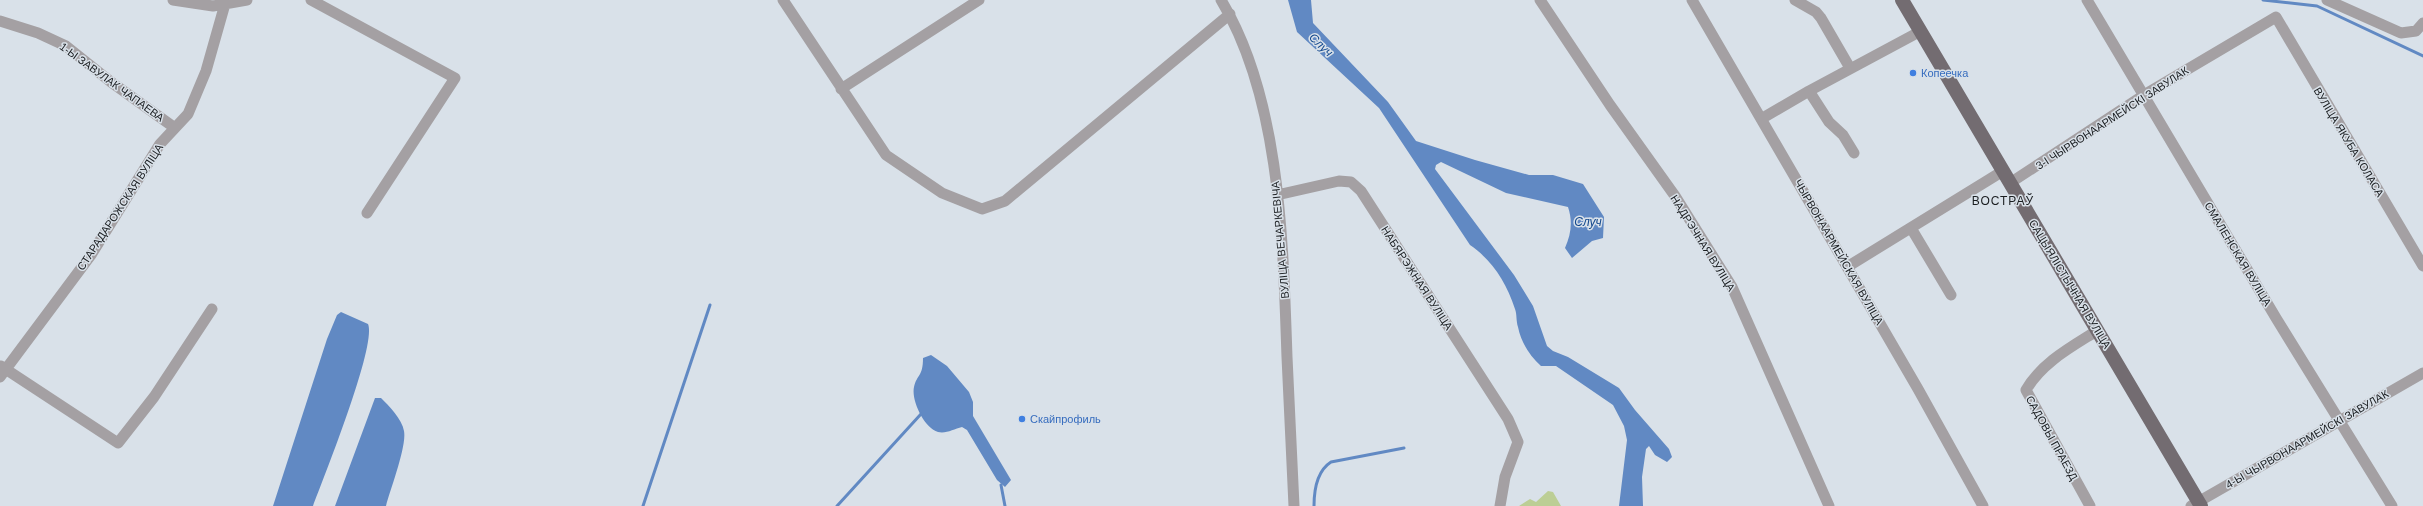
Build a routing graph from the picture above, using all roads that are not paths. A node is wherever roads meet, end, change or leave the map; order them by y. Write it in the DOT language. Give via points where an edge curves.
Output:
graph roads {
  1 [pos="172,0"];
  2 [pos="247,0"];
  3 [pos="311,0"];
  4 [pos="783,0"];
  5 [pos="979,0"];
  6 [pos="1221,0"];
  7 [pos="1540,0"];
  8 [pos="1692,0"];
  9 [pos="1795,0"];
  10 [pos="1902,0"];
  11 [pos="2087,0"];
  12 [pos="2327,0"];
  13 [pos="225,4"];
  14 [pos="1230,14"];
  15 [pos="2276,17"];
  16 [pos="1,24"];
  17 [pos="2421,30"];
  18 [pos="1919,32"];
  19 [pos="1850,68"];
  20 [pos="841,89"];
  21 [pos="1809,91"];
  22 [pos="2144,95"];
  23 [pos="1762,119"];
  24 [pos="175,128"];
  25 [pos="1854,153"];
  26 [pos="2003,171"];
  27 [pos="2010,183"];
  28 [pos="1277,195"];
  29 [pos="367,213"];
  30 [pos="1911,228"];
  31 [pos="2423,266"];
  32 [pos="1847,267"];
  33 [pos="1951,296"];
  34 [pos="212,310"];
  35 [pos="2098,330"];
  36 [pos="2,371"];
  37 [pos="2423,372"];
  38 [pos="2340,419"];
  39 [pos="2196,505"];
  40 [pos="1294,506"];
  41 [pos="1500,506"];
  42 [pos="1829,506"];
  43 [pos="1983,506"];
  44 [pos="2090,506"];
  45 [pos="2392,506"];
  1 -- 13 [label="street" via="214,6"];
  2 -- 13 [label="street"];
  3 -- 29 [label="street" via="455,78"];
  4 -- 20 [label="street"];
  5 -- 20 [label="street"];
  6 -- 14 [label="street, ВУЛІЦА ВЕЧАРКЕВІЧА"];
  7 -- 42 [label="street, НАДРЭЧНАЯ ВУЛІЦА" via="1675,196 1732,287"];
  8 -- 23 [label="street, ЧЫРВОНААРМЕЙСКАЯ ВУЛІЦА"];
  9 -- 19 [label="street" via="1816,12 1821,18"];
  10 -- 18 [label="main road, САЦЫЯЛІСТЫЧНАЯ ВУЛІЦА"];
  11 -- 22 [label="street, СМАЛЕНСКАЯ ВУЛІЦА"];
  12 -- 17 [label="street" via="2401,32"];
  13 -- 24 [label="street, СТАРАДАРОЖСКАЯ ВУЛІЦА" via="206,71 188,114"];
  14 -- 20 [label="street" via="1005,201 982,209 942,193 886,155"];
  14 -- 28 [label="street, ВУЛІЦА ВЕЧАРКЕВІЧА" via="1245,47 1264,114 1273,157"];
  15 -- 22 [label="street, 3-І ЧЫРВОНААРМЕЙСКІ ЗАВУЛАК"];
  15 -- 31 [label="street, ВУЛІЦА ЯКУБА КОЛАСА"];
  16 -- 24 [label="street, 1-Ы ЗАВУЛАК ЧАПАЕВА" via="38,33 66,46"];
  18 -- 19 [label="street"];
  18 -- 26 [label="main road, САЦЫЯЛІСТЫЧНАЯ ВУЛІЦА"];
  19 -- 21 [label="street"];
  21 -- 23 [label="street"];
  21 -- 25 [label="street" via="1829,122 1843,135"];
  22 -- 27 [label="street, 3-І ЧЫРВОНААРМЕЙСКІ ЗАВУЛАК"];
  22 -- 38 [label="street, СМАЛЕНСКАЯ ВУЛІЦА" via="2276,318"];
  23 -- 32 [label="street, ЧЫРВОНААРМЕЙСКАЯ ВУЛІЦА"];
  24 -- 36 [label="street, СТАРАДАРОЖСКАЯ ВУЛІЦА" via="160,144 91,255"];
  26 -- 27 [label="main road, САЦЫЯЛІСТЫЧНАЯ ВУЛІЦА"];
  26 -- 30 [label="street"];
  27 -- 35 [label="main road, САЦЫЯЛІСТЫЧНАЯ ВУЛІЦА"];
  28 -- 40 [label="street, ВУЛІЦА ВЕЧАРКЕВІЧА" via="1285,297"];
  28 -- 41 [label="street, НАБЯРЭЖНАЯ ВУЛІЦА" via="1339,181 1352,182 1361,191 1508,419 1518,442 1505,477"];
  30 -- 32 [label="street"];
  30 -- 33 [label="street"];
  32 -- 43 [label="street, ЧЫРВОНААРМЕЙСКАЯ ВУЛІЦА"];
  34 -- 36 [label="street" via="154,397 118,443"];
  35 -- 39 [label="main road, САЦЫЯЛІСТЫЧНАЯ ВУЛІЦА"];
  35 -- 44 [label="street, САДОВЫ ПРАЕЗД" via="2057,356 2031,381 2026,390"];
  37 -- 38 [label="street, 4-Ы ЧЫРВОНААРМЕЙСКІ ЗАВУЛАК"];
  38 -- 39 [label="street, 4-Ы ЧЫРВОНААРМЕЙСКІ ЗАВУЛАК"];
  38 -- 45 [label="street, СМАЛЕНСКАЯ ВУЛІЦА"];
}
